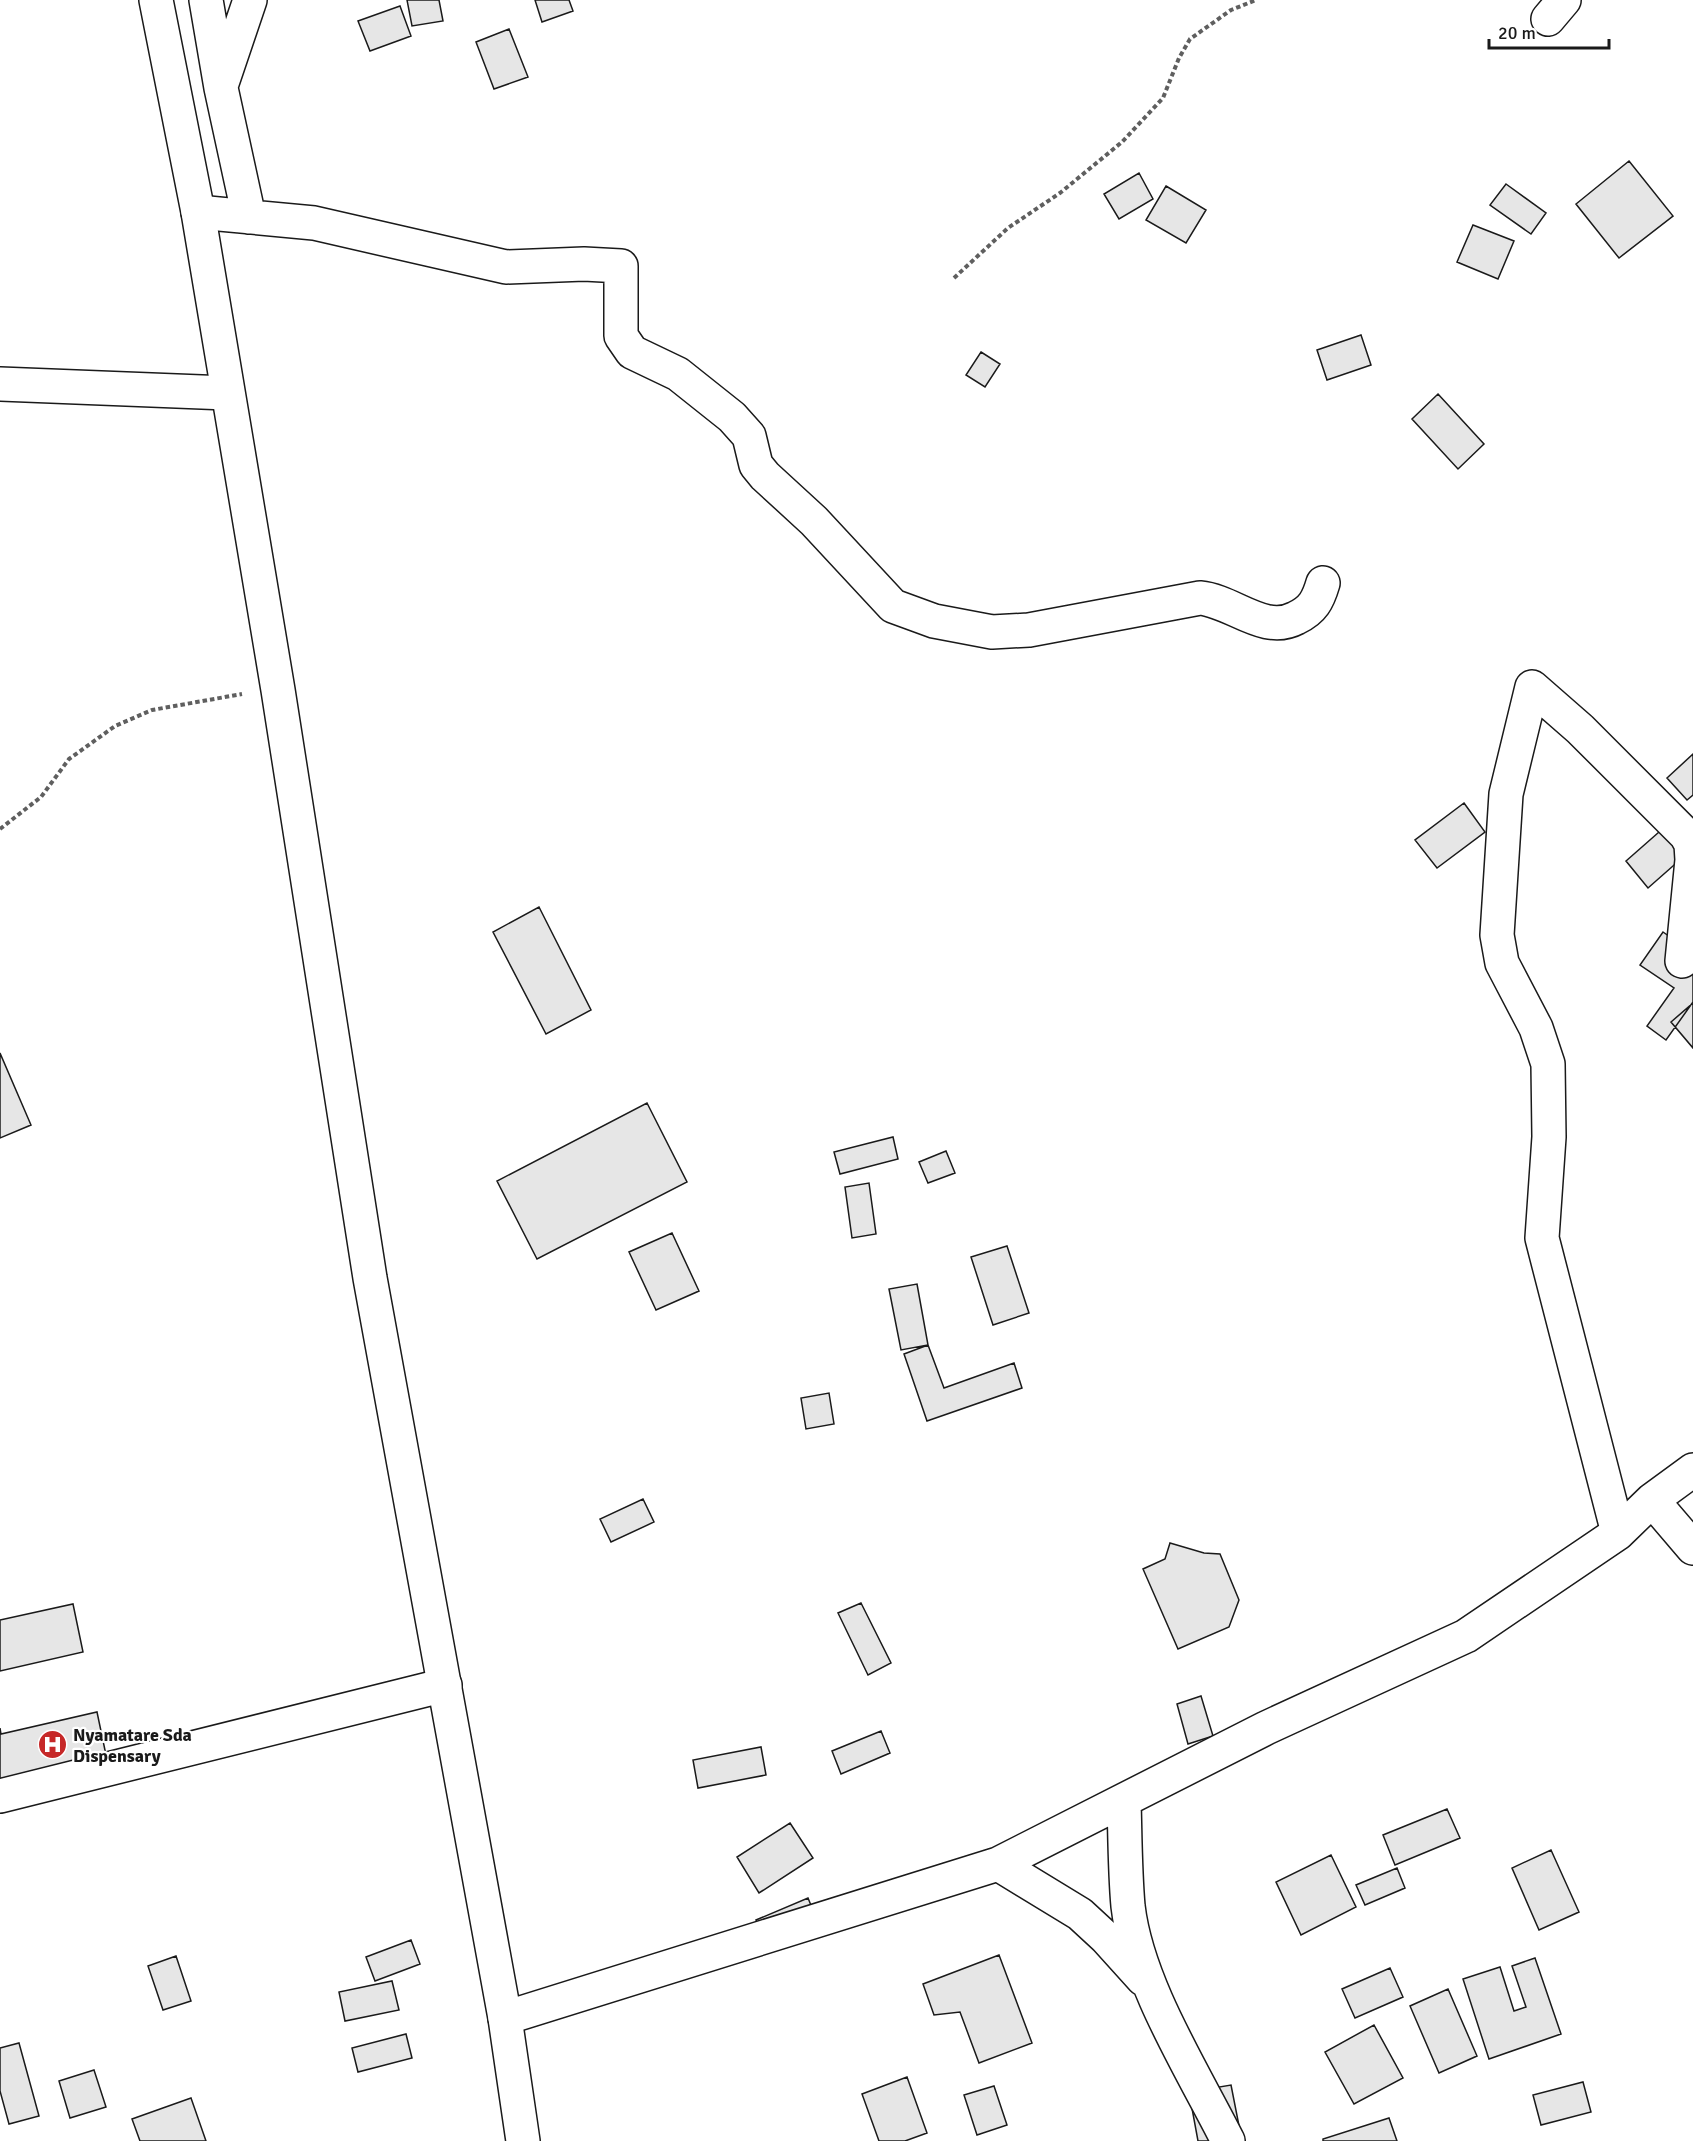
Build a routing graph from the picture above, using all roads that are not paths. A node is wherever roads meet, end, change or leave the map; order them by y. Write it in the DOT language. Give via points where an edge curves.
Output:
graph roads {
  1 [pos="156,0"];
  2 [pos="206,0"];
  3 [pos="250,0"];
  4 [pos="221,88"];
  5 [pos="198,212"];
  6 [pos="249,217"];
  7 [pos="0,384"];
  8 [pos="227,393"];
  9 [pos="1323,583"];
  10 [pos="1682,961"];
  11 [pos="1693,1470"];
  12 [pos="1652,1500"];
  13 [pos="1618,1533"];
  14 [pos="1693,1548"];
  15 [pos="445,1685"];
  16 [pos="0,1796"];
  17 [pos="1124,1801"];
  18 [pos="998,1864"];
  19 [pos="1151,1987"];
  20 [pos="505,2018"];
  21 [pos="523,2141"];
  22 [pos="1228,2141"];
  1 -- 5 [label="street"];
  2 -- 4 [label="street"];
  3 -- 4 [label="street"];
  4 -- 6 [label="street"];
  5 -- 6 [label="street"];
  5 -- 8 [label="street"];
  6 -- 9 [label="street" via="314,223 506,267 621,266 621,336 625,345 643,359 678,374 732,417 748,436 756,465 765,476 814,521 892,606 908,612 992,632 1029,630 1200,598 1216,600 1274,625 1286,624 1317,603"];
  7 -- 8 [label="street"];
  8 -- 15 [label="street" via="370,1278"];
  10 -- 13 [label="street" via="1691,844 1580,729 1532,687 1506,794 1497,935 1502,963 1536,1028 1548,1064 1549,1137 1542,1238"];
  11 -- 12 [label="street"];
  12 -- 13 [label="street"];
  12 -- 14 [label="street"];
  13 -- 17 [label="street" via="1466,1636 1266,1728"];
  15 -- 16 [label="street"];
  15 -- 20 [label="street"];
  17 -- 18 [label="street"];
  17 -- 19 [label="street" via="1128,1907"];
  18 -- 19 [label="street" via="1086,1919"];
  18 -- 20 [label="street"];
  19 -- 22 [label="street"];
  20 -- 21 [label="street"];
}
